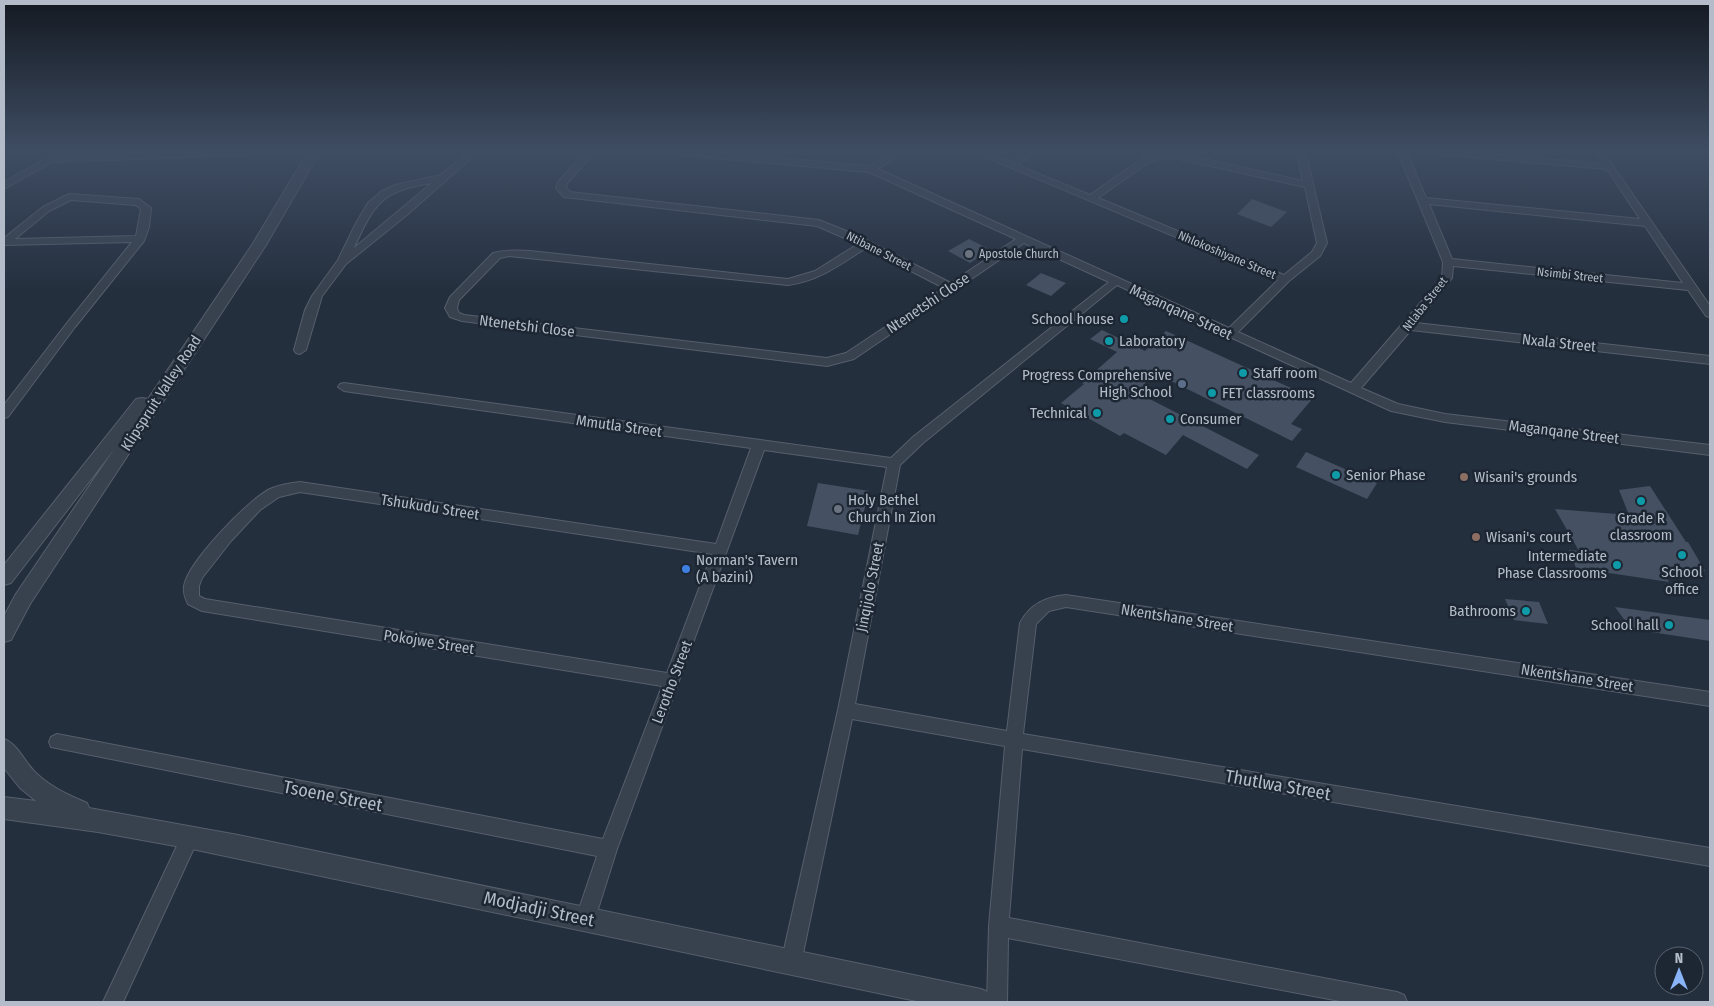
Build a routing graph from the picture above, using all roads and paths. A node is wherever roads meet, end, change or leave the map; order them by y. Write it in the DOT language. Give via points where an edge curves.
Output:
graph roads {
  1 [pos="72,197"];
  2 [pos="89,197"];
  3 [pos="277,197"];
  4 [pos="287,197"];
  5 [pos="380,197"];
  6 [pos="422,197"];
  7 [pos="576,197"];
  8 [pos="933,197"];
  9 [pos="1311,197"];
  10 [pos="1422,197"];
  11 [pos="1630,197"];
  12 [pos="1091,198"];
  13 [pos="1424,202"];
  14 [pos="1647,223"];
  15 [pos="1023,238"];
  16 [pos="140,239"];
  17 [pos="4,242"];
  18 [pos="866,244"];
  19 [pos="342,262"];
  20 [pos="1448,262"];
  21 [pos="1285,280"];
  22 [pos="1116,282"];
  23 [pos="951,287"];
  24 [pos="1692,288"];
  25 [pos="1710,314"];
  26 [pos="1408,326"];
  27 [pos="1230,334"];
  28 [pos="300,350"];
  29 [pos="1710,360"];
  30 [pos="344,387"];
  31 [pos="1352,390"];
  32 [pos="4,414"];
  33 [pos="759,445"];
  34 [pos="1710,450"];
  35 [pos="894,463"];
  36 [pos="721,550"];
  37 [pos="4,578"];
  38 [pos="191,596"];
  39 [pos="4,634"];
  40 [pos="671,682"];
  41 [pos="1710,698"];
  42 [pos="846,710"];
  43 [pos="1014,740"];
  44 [pos="57,742"];
  45 [pos="4,750"];
  46 [pos="4,808"];
  47 [pos="96,819"];
  48 [pos="190,837"];
  49 [pos="608,849"];
  50 [pos="1710,856"];
  51 [pos="586,918"];
  52 [pos="999,926"];
  53 [pos="791,963"];
  54 [pos="113,1002"];
  55 [pos="981,1002"];
  56 [pos="997,1002"];
  57 [pos="1397,1002"];
  1 -- 17 [label="street" via="46,209"];
  2 -- 16 [label="street" via="142,204 146,213"];
  3 -- 37 [label="street, Klipspruit Valley Road" via="239,264 156,386"];
  4 -- 39 [label="street, Klipspruit Valley Road" via="259,245 23,599"];
  5 -- 19 [label="street" via="361,222"];
  6 -- 19 [label="street"];
  7 -- 18 [label="street, Ntibane Street" via="813,221"];
  8 -- 15 [label="street, Maganqane Street"];
  9 -- 21 [label="street" via="1322,243 1316,254"];
  10 -- 13 [label="street, Ntlaba Street"];
  11 -- 14 [label="street"];
  12 -- 21 [label="street, Nhlokoshiyane Street"];
  13 -- 14 [label="street"];
  13 -- 20 [label="street, Ntlaba Street"];
  14 -- 24 [label="street"];
  15 -- 22 [label="street, Maganqane Street"];
  15 -- 23 [label="street, Ntenetshi Close"];
  16 -- 17 [label="street"];
  16 -- 32 [label="street"];
  18 -- 23 [label="street, Ntibane Street"];
  18 -- 23 [label="street, Ntenetshi Close" via="815,275 788,282 504,253 493,258 457,296 451,308 454,315 462,318 827,362 850,356"];
  19 -- 28 [label="street" via="311,310"];
  20 -- 24 [label="street, Nsimbi Street"];
  20 -- 26 [label="street, Ntlaba Street" via="1447,278"];
  21 -- 27 [label="street"];
  22 -- 27 [label="street, Maganqane Street"];
  22 -- 35 [label="street" via="918,440"];
  24 -- 25 [label="street"];
  26 -- 29 [label="street, Nxala Street"];
  26 -- 31 [label="street, Ntlaba Street"];
  27 -- 31 [label="street, Maganqane Street"];
  30 -- 33 [label="street, Mmutla Street"];
  31 -- 34 [label="street, Maganqane Street" via="1395,408 1445,418"];
  33 -- 35 [label="street, Mmutla Street"];
  33 -- 36 [label="street, Lerotho Street"];
  35 -- 42 [label="street, Jinqijolo Street"];
  36 -- 38 [label="street, Tshukudu Street" via="292,487 273,493 255,506 195,574 190,587"];
  36 -- 40 [label="street, Lerotho Street"];
  38 -- 40 [label="street, Pokojwe Street" via="202,605"];
  40 -- 49 [label="street, Lerotho Street"];
  41 -- 43 [label="street, Nkentshane Street" via="1066,601 1040,608 1028,623"];
  42 -- 43 [label="street, Thutlwa Street"];
  42 -- 53 [label="street, Jinqijolo Street"];
  43 -- 50 [label="street, Thutlwa Street"];
  43 -- 52 [label="street, Nkentshane Street"];
  44 -- 49 [label="street, Tsoene Street"];
  45 -- 47 [label="street, Modjadji Street" via="22,778 45,795"];
  46 -- 47 [label="street, Modjadji Street"];
  47 -- 48 [label="street, Modjadji Street"];
  48 -- 51 [label="street, Modjadji Street"];
  48 -- 54 [label="street"];
  49 -- 51 [label="street, Lerotho Street"];
  51 -- 53 [label="street, Modjadji Street"];
  52 -- 56 [label="street, Nkentshane Street"];
  52 -- 57 [label="street"];
  53 -- 55 [label="street, Modjadji Street"];
}
